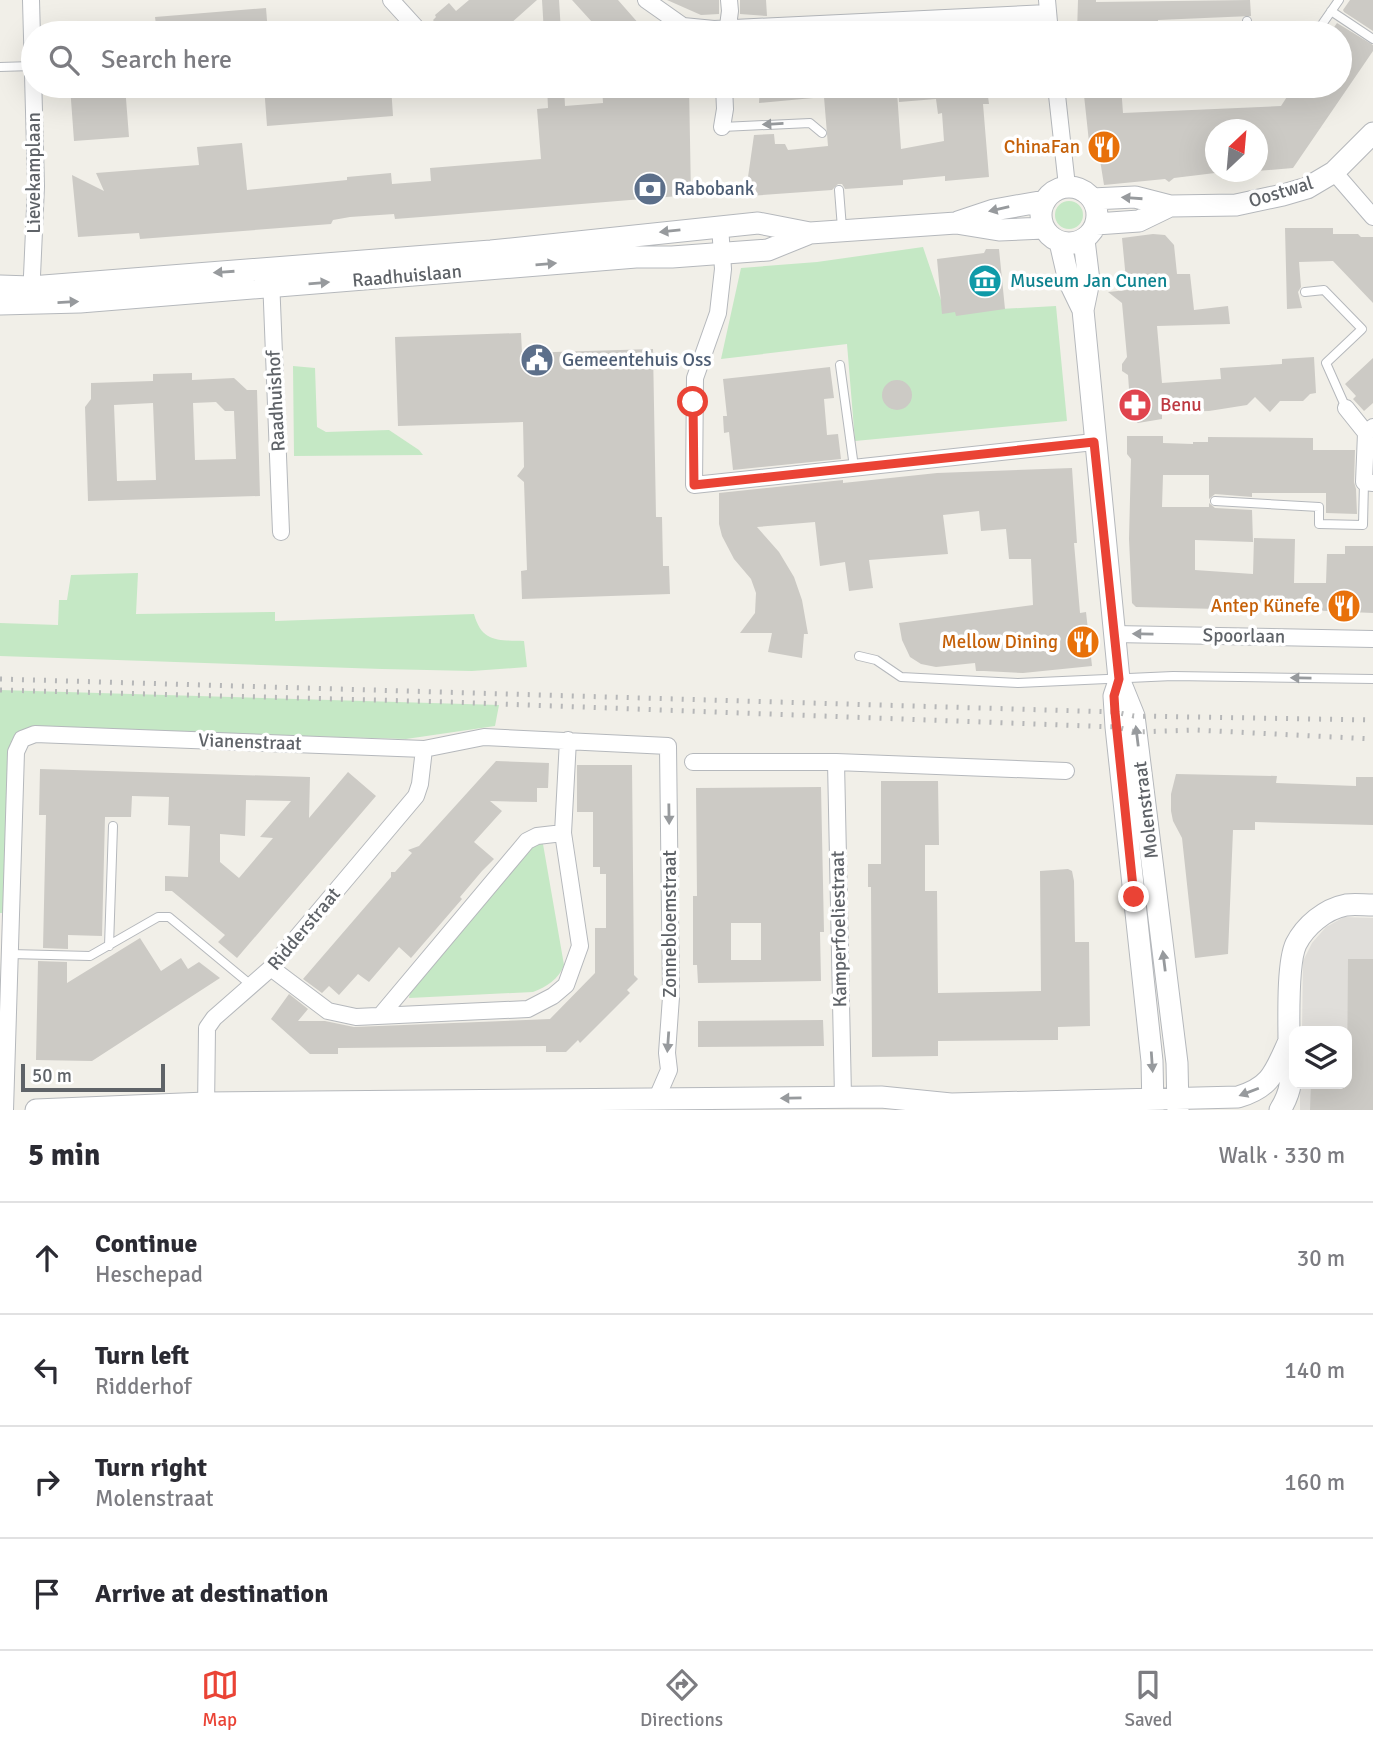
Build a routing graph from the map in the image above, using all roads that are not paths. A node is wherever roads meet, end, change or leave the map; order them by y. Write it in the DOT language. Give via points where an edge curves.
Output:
graph roads {
  1 [pos="31,0"];
  2 [pos="391,0"];
  3 [pos="646,0"];
  4 [pos="729,0"];
  5 [pos="1339,0"];
  6 [pos="1047,6"];
  7 [pos="1331,11"];
  8 [pos="31,21"];
  9 [pos="410,21"];
  10 [pos="676,21"];
  11 [pos="728,21"];
  12 [pos="855,21"];
  13 [pos="1325,21"];
  14 [pos="1346,21"];
  15 [pos="1352,25"];
  16 [pos="1373,39"];
  17 [pos="21,67"];
  18 [pos="0,68"];
  19 [pos="33,98"];
  20 [pos="725,98"];
  21 [pos="1057,98"];
  22 [pos="722,127"];
  23 [pos="822,132"];
  24 [pos="1373,133"];
  25 [pos="1334,172"];
  26 [pos="1067,186"];
  27 [pos="839,190"];
  28 [pos="1092,199"];
  29 [pos="1045,201"];
  30 [pos="1170,206"];
  31 [pos="1373,217"];
  32 [pos="956,223"];
  33 [pos="720,226"];
  34 [pos="1044,228"];
  35 [pos="843,231"];
  36 [pos="1090,232"];
  37 [pos="810,233"];
  38 [pos="1060,242"];
  39 [pos="723,253"];
  40 [pos="271,278"];
  41 [pos="0,286"];
  42 [pos="1305,292"];
  43 [pos="31,295"];
  44 [pos="0,304"];
  45 [pos="1083,310"];
  46 [pos="840,365"];
  47 [pos="1346,408"];
  48 [pos="1370,430"];
  49 [pos="1094,442"];
  50 [pos="855,467"];
  51 [pos="1368,482"];
  52 [pos="1215,501"];
  53 [pos="281,533"];
  54 [pos="1114,634"];
  55 [pos="1373,639"];
  56 [pos="859,656"];
  57 [pos="1119,679"];
  58 [pos="1373,679"];
  59 [pos="568,740"];
  60 [pos="668,746"];
  61 [pos="424,749"];
  62 [pos="692,762"];
  63 [pos="836,762"];
  64 [pos="1066,771"];
  65 [pos="113,826"];
  66 [pos="562,833"];
  67 [pos="1373,905"];
  68 [pos="5,928"];
  69 [pos="109,946"];
  70 [pos="10,954"];
  71 [pos="271,968"];
  72 [pos="253,986"];
  73 [pos="381,1015"];
  74 [pos="1290,1026"];
  75 [pos="1289,1041"];
  76 [pos="1291,1089"];
  77 [pos="659,1099"];
  78 [pos="844,1103"];
  79 [pos="1178,1104"];
  80 [pos="502,1105"];
  81 [pos="916,1105"];
  82 [pos="1153,1105"];
  83 [pos="306,1106"];
  84 [pos="206,1107"];
  85 [pos="5,1110"];
  86 [pos="36,1110"];
  87 [pos="1281,1110"];
  1 -- 8 [label="street, Lievekamplaan"];
  2 -- 9 [label="street"];
  3 -- 10 [label="street"];
  4 -- 11 [label="street"];
  5 -- 7 [label="lane"];
  6 -- 12 [label="street"];
  7 -- 13 [label="lane"];
  7 -- 14 [label="lane"];
  15 -- 16 [label="lane"];
  17 -- 18 [label="lane"];
  19 -- 43 [label="street, Lievekamplaan" via="36,186"];
  20 -- 22 [label="street"];
  21 -- 26 [label="street"];
  23 -- 22 [label="lane, one-way" via="810,123"];
  24 -- 25 [label="street, Oostwal"];
  25 -- 30 [label="street, Oostwal" via="1307,188 1247,203"];
  25 -- 31 [label="street"];
  26 -- 28 [label="street"];
  26 -- 29 [label="street"];
  27 -- 35 [label="lane"];
  30 -- 28 [label="street, Oostwal, one-way" via="1135,197"];
  28 -- 36 [label="street" via="1098,215"];
  29 -- 32 [label="street, Raadhuislaan, one-way" via="994,209"];
  29 -- 34 [label="street" via="1041,210"];
  30 -- 36 [label="street, Oostwal" via="1139,221"];
  32 -- 34 [label="street, Raadhuislaan" via="999,230"];
  32 -- 35 [label="street, Raadhuislaan"];
  33 -- 37 [label="street, Raadhuislaan" via="758,223"];
  33 -- 39 [label="street"];
  33 -- 40 [label="street, Raadhuislaan, one-way"];
  34 -- 38 [label="street"];
  35 -- 37 [label="street, Raadhuislaan"];
  36 -- 38 [label="street" via="1077,243"];
  36 -- 45 [label="street, Molenstraat"];
  37 -- 39 [label="street, Raadhuislaan" via="768,250"];
  38 -- 45 [label="street, Molenstraat" via="1069,281"];
  40 -- 39 [label="street, Raadhuislaan, one-way"];
  39 -- 50 [label="street" via="718,313 695,378 694,485"];
  40 -- 43 [label="street, Raadhuislaan"];
  40 -- 53 [label="street, Raadhuishof"];
  41 -- 43 [label="street, Raadhuislaan"];
  42 -- 47 [label="lane" via="1324,290 1362,329 1326,363"];
  43 -- 44 [label="street, Raadhuislaan"];
  45 -- 49 [label="street, Molenstraat"];
  46 -- 50 [label="lane"];
  47 -- 48 [label="street"];
  48 -- 51 [label="street"];
  49 -- 50 [label="street"];
  49 -- 54 [label="street, Molenstraat"];
  51 -- 52 [label="lane" via="1363,525 1318,524 1318,507"];
  55 -- 54 [label="street, Spoorlaan, one-way"];
  54 -- 57 [label="street, Molenstraat"];
  56 -- 57 [label="lane" via="876,660 901,677 1018,683"];
  58 -- 57 [label="lane, one-way"];
  79 -- 57 [label="street, Molenstraat, one-way" via="1134,716"];
  57 -- 82 [label="street, Molenstraat, one-way" via="1114,696 1116,727"];
  59 -- 60 [label="street, Vianenstraat"];
  59 -- 61 [label="street, Vianenstraat" via="484,737"];
  59 -- 66 [label="street"];
  60 -- 77 [label="street, Zonnebloemstraat, one-way" via="671,998 669,1070"];
  61 -- 68 [label="street, Vianenstraat" via="35,734 22,739 16,752"];
  61 -- 71 [label="street, Ridderstraat" via="416,796"];
  62 -- 63 [label="street"];
  63 -- 64 [label="street"];
  63 -- 78 [label="street, Kamperfoeliestraat"];
  65 -- 69 [label="lane"];
  66 -- 73 [label="street" via="527,841"];
  66 -- 73 [label="street" via="580,946 566,985 527,1009"];
  67 -- 74 [label="street" via="1346,905 1328,911 1295,946"];
  68 -- 70 [label="street, Vianenstraat"];
  69 -- 70 [label="lane" via="90,956"];
  69 -- 72 [label="lane" via="159,917 169,917"];
  70 -- 85 [label="street, Vianenstraat"];
  71 -- 72 [label="street, Ridderstraat"];
  71 -- 73 [label="street" via="328,1011 356,1017"];
  72 -- 84 [label="street, Ridderstraat" via="207,1028"];
  75 -- 79 [label="street, one-way" via="1270,1080 1256,1091"];
  76 -- 87 [label="street"];
  78 -- 77 [label="street, one-way"];
  77 -- 80 [label="street"];
  78 -- 81 [label="street" via="881,1097"];
  79 -- 82 [label="street"];
  80 -- 83 [label="street"];
  81 -- 82 [label="street"];
  83 -- 84 [label="street"];
  84 -- 86 [label="street"];
}
